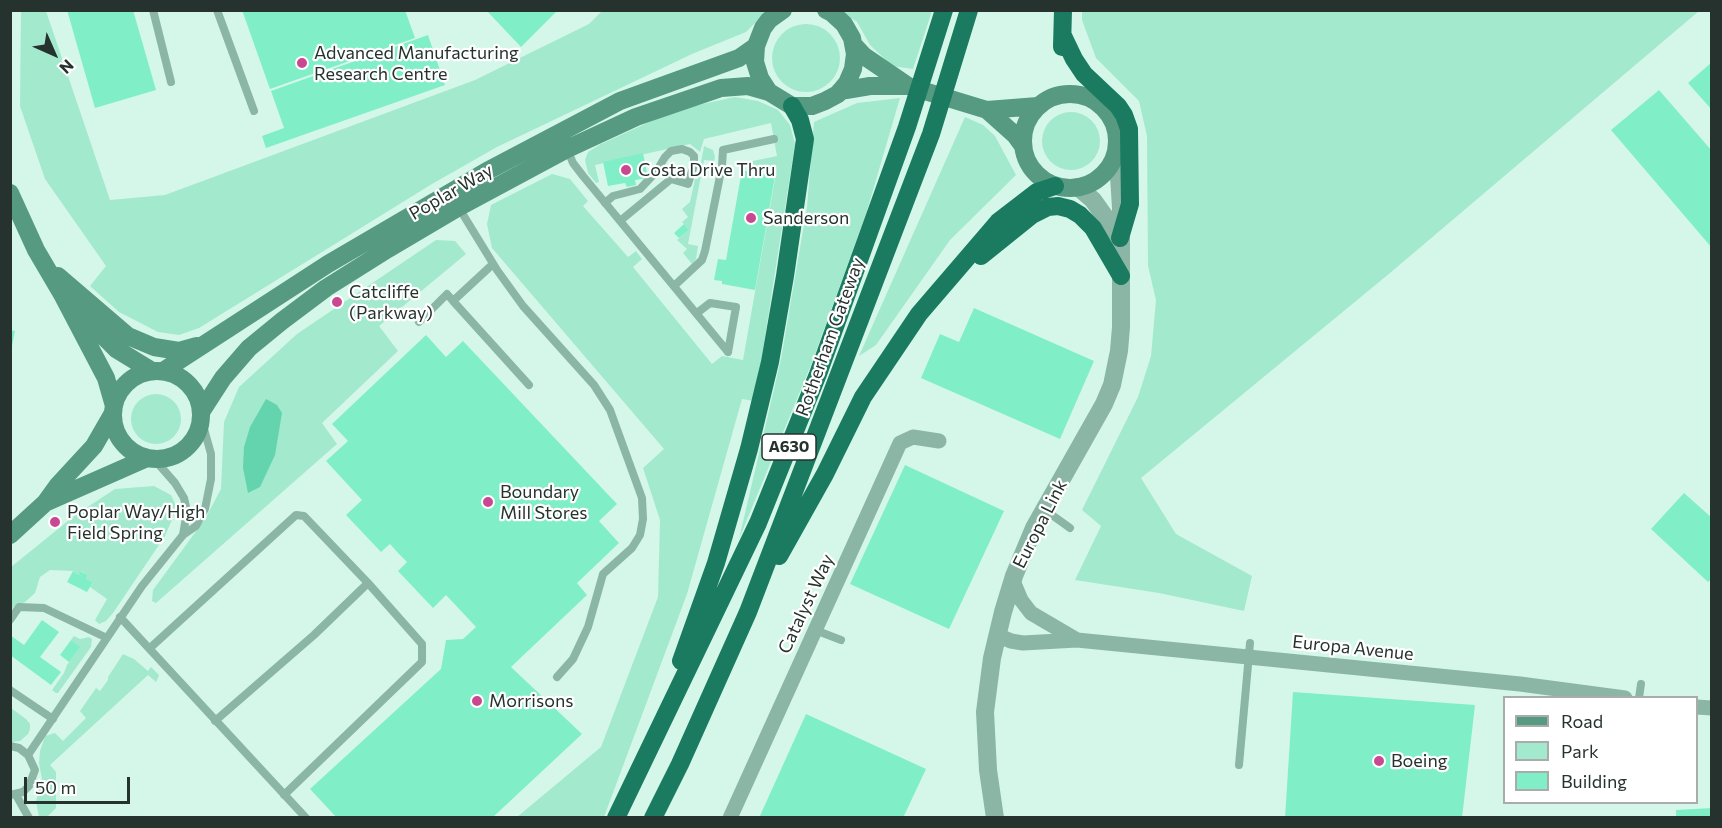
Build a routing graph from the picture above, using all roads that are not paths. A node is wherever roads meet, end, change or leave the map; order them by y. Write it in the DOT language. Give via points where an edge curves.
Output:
graph roads {
  1 [pos="153,10"];
  2 [pos="217,10"];
  3 [pos="783,10"];
  4 [pos="825,10"];
  5 [pos="944,10"];
  6 [pos="969,10"];
  7 [pos="1064,10"];
  8 [pos="1063,36"];
  9 [pos="853,44"];
  10 [pos="756,46"];
  11 [pos="171,82"];
  12 [pos="908,86"];
  13 [pos="840,91"];
  14 [pos="769,92"];
  15 [pos="1087,96"];
  16 [pos="792,106"];
  17 [pos="1038,106"];
  18 [pos="987,110"];
  19 [pos="254,111"];
  20 [pos="774,139"];
  21 [pos="1023,146"];
  22 [pos="567,149"];
  23 [pos="1114,159"];
  24 [pos="1055,186"];
  25 [pos="1078,187"];
  26 [pos="11,197"];
  27 [pos="605,203"];
  28 [pos="459,207"];
  29 [pos="620,221"];
  30 [pos="1120,238"];
  31 [pos="43,263"];
  32 [pos="493,264"];
  33 [pos="1121,276"];
  34 [pos="674,286"];
  35 [pos="63,296"];
  36 [pos="453,301"];
  37 [pos="930,301"];
  38 [pos="697,313"];
  39 [pos="419,322"];
  40 [pos="208,342"];
  41 [pos="158,371"];
  42 [pos="529,385"];
  43 [pos="113,409"];
  44 [pos="201,415"];
  45 [pos="939,441"];
  46 [pos="150,458"];
  47 [pos="45,503"];
  48 [pos="1045,510"];
  49 [pos="1070,528"];
  50 [pos="10,535"];
  51 [pos="183,535"];
  52 [pos="1013,581"];
  53 [pos="368,583"];
  54 [pos="748,612"];
  55 [pos="120,617"];
  56 [pos="10,620"];
  57 [pos="815,630"];
  58 [pos="997,635"];
  59 [pos="107,638"];
  60 [pos="842,640"];
  61 [pos="1077,640"];
  62 [pos="150,648"];
  63 [pos="1250,650"];
  64 [pos="558,677"];
  65 [pos="1641,684"];
  66 [pos="10,690"];
  67 [pos="1594,695"];
  68 [pos="1639,696"];
  69 [pos="53,719"];
  70 [pos="215,721"];
  71 [pos="10,746"];
  72 [pos="28,755"];
  73 [pos="647,756"];
  74 [pos="1239,765"];
  75 [pos="13,795"];
  76 [pos="284,795"];
  77 [pos="29,818"];
  78 [pos="306,818"];
  79 [pos="616,818"];
  80 [pos="653,818"];
  81 [pos="729,818"];
  82 [pos="995,818"];
  1 -- 11 [label="lane"];
  2 -- 19 [label="lane"];
  3 -- 10 [label="main road" via="763,28"];
  4 -- 9 [label="main road" via="844,24"];
  5 -- 73 [label="highway, Rotherham Gateway / A630" via="907,127 818,374 758,523"];
  6 -- 54 [label="highway, Rotherham Gateway / A630" via="931,134"];
  7 -- 8 [label="highway"];
  8 -- 15 [label="highway" via="1066,67"];
  8 -- 30 [label="highway" via="1084,75 1125,115 1129,129 1130,204"];
  9 -- 12 [label="main road"];
  9 -- 13 [label="main road" via="853,69"];
  10 -- 14 [label="main road" via="755,62"];
  10 -- 40 [label="main road, Poplar Way" via="739,58 644,91 554,134 394,224"];
  12 -- 13 [label="main road"];
  12 -- 18 [label="main road"];
  13 -- 16 [label="main road" via="812,106"];
  14 -- 16 [label="main road"];
  14 -- 22 [label="main road, Poplar Way" via="748,86 721,88 636,117"];
  15 -- 17 [label="main road" via="1065,94"];
  15 -- 23 [label="main road" via="1104,107 1112,119 1117,138"];
  16 -- 73 [label="highway, A630" via="805,139 770,362 716,563"];
  17 -- 18 [label="main road"];
  17 -- 21 [label="main road" via="1024,128"];
  18 -- 21 [label="main road"];
  20 -- 34 [label="lane" via="723,150 702,260"];
  21 -- 24 [label="main road" via="1028,164 1040,178"];
  22 -- 27 [label="lane" via="573,163"];
  22 -- 28 [label="main road, Poplar Way"];
  23 -- 25 [label="main road" via="1097,180"];
  23 -- 30 [label="street, Europa Link" via="1119,176"];
  24 -- 25 [label="main road"];
  24 -- 37 [label="highway, A630" via="1037,192 998,222"];
  25 -- 30 [label="street"];
  26 -- 31 [label="main road"];
  27 -- 29 [label="lane"];
  27 -- 29 [label="lane" via="614,196 640,189 670,151 682,149 694,156 688,184 671,179"];
  28 -- 32 [label="lane"];
  28 -- 44 [label="main road, Poplar Way" via="326,288 282,321 249,348 223,378"];
  29 -- 34 [label="lane"];
  30 -- 33 [label="street, Europa Link"];
  31 -- 35 [label="main road"];
  31 -- 40 [label="main road" via="128,336 154,347 179,351"];
  32 -- 36 [label="lane"];
  32 -- 64 [label="lane" via="523,306 594,385 610,410 642,498 640,535 632,548 603,574 588,627 573,659"];
  33 -- 37 [label="highway" via="1093,228 1080,215 1070,209 1048,207 1000,239"];
  33 -- 48 [label="street, Europa Link" via="1120,343 1112,385"];
  34 -- 38 [label="lane"];
  35 -- 41 [label="main road" via="116,349"];
  35 -- 43 [label="main road" via="106,378"];
  36 -- 39 [label="lane" via="447,294"];
  36 -- 42 [label="lane"];
  37 -- 54 [label="highway, A630" via="863,397"];
  38 -- 38 [label="lane" via="710,303 736,307 728,352"];
  40 -- 41 [label="main road, Poplar Way"];
  41 -- 43 [label="main road, Poplar Way" via="132,378 117,395"];
  41 -- 44 [label="main road" via="174,374 192,387"];
  43 -- 46 [label="main road" via="120,439 136,454"];
  43 -- 47 [label="main road, Poplar Way" via="94,446"];
  44 -- 46 [label="main road, Poplar Way" via="198,430 183,450 168,457"];
  44 -- 51 [label="lane" via="211,454 209,495 196,526"];
  45 -- 57 [label="street, Catalyst Way" via="913,436 900,443"];
  46 -- 47 [label="main road, Poplar Way"];
  46 -- 51 [label="lane" via="184,498 187,511"];
  47 -- 50 [label="main road, Poplar Way"];
  48 -- 49 [label="lane"];
  48 -- 52 [label="street, Europa Link"];
  51 -- 55 [label="lane"];
  52 -- 58 [label="street, Europa Link"];
  52 -- 61 [label="street, Europa Avenue" via="1031,613"];
  53 -- 62 [label="lane" via="304,516 296,515"];
  53 -- 70 [label="lane"];
  53 -- 76 [label="lane" via="422,644 422,662"];
  54 -- 80 [label="highway, Rotherham Gateway / A630"];
  55 -- 59 [label="lane"];
  55 -- 62 [label="lane"];
  56 -- 59 [label="lane" via="19,606 44,608"];
  57 -- 60 [label="lane"];
  57 -- 81 [label="street, Catalyst Way"];
  58 -- 61 [label="street, Europa Avenue" via="1023,643"];
  58 -- 82 [label="street, Europa Link" via="985,712"];
  59 -- 69 [label="lane"];
  61 -- 63 [label="street, Europa Avenue"];
  62 -- 70 [label="lane"];
  63 -- 67 [label="street, Europa Avenue"];
  63 -- 74 [label="lane"];
  65 -- 68 [label="lane"];
  66 -- 69 [label="lane"];
  69 -- 72 [label="lane"];
  70 -- 76 [label="lane"];
  71 -- 72 [label="lane"];
  72 -- 75 [label="lane" via="33,779"];
  73 -- 79 [label="highway, Rotherham Gateway / A630"];
  75 -- 77 [label="lane"];
  76 -- 78 [label="lane"];
}
